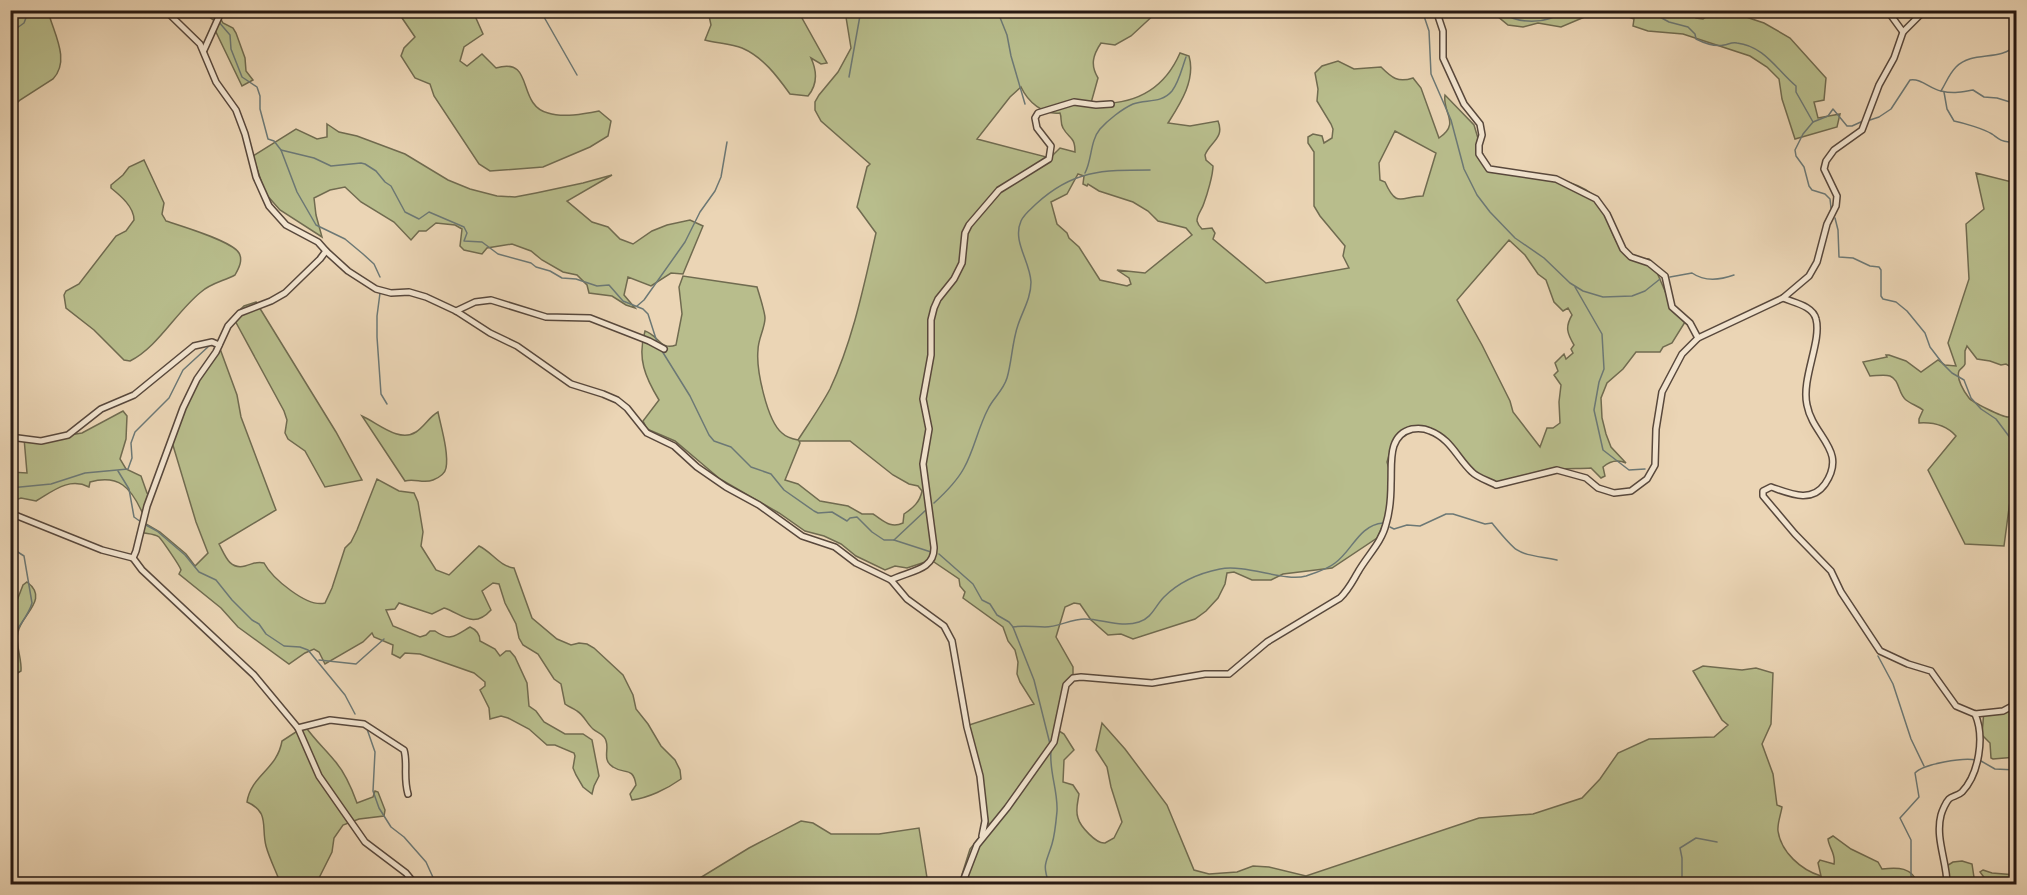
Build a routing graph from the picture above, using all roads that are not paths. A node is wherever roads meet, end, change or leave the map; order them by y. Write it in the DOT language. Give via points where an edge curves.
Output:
graph roads {
  1 [pos="165,10"];
  2 [pos="222,10"];
  3 [pos="1436,10"];
  4 [pos="1887,10"];
  5 [pos="1928,10"];
  6 [pos="1946,10"];
  7 [pos="1970,10"];
  8 [pos="1903,32"];
  9 [pos="204,50"];
  10 [pos="1111,104"];
  11 [pos="326,250"];
  12 [pos="1783,298"];
  13 [pos="456,311"];
  14 [pos="1698,338"];
  15 [pos="219,345"];
  16 [pos="664,349"];
  17 [pos="10,437"];
  18 [pos="10,513"];
  19 [pos="133,558"];
  20 [pos="891,580"];
  21 [pos="2016,704"];
  22 [pos="1975,714"];
  23 [pos="298,728"];
  24 [pos="408,794"];
  25 [pos="982,837"];
  26 [pos="415,885"];
  27 [pos="962,885"];
  28 [pos="1947,885"];
  1 -- 9 [label="street"];
  2 -- 9 [label="street"];
  3 -- 14 [label="street" via="1443,31 1443,58 1464,104 1480,124 1479,154 1483,163 1489,169 1556,179 1596,199 1623,249 1665,276 1672,307 1690,323"];
  4 -- 8 [label="street"];
  5 -- 8 [label="street"];
  6 -- 7 [label="street" via="1958,14"];
  8 -- 12 [label="street" via="1862,130 1834,150 1826,161 1824,169 1837,196 1836,206 1809,276"];
  9 -- 11 [label="street" via="216,82 238,115 256,177 270,206 286,225"];
  10 -- 20 [label="street" via="1074,102 1038,113 1037,128 1051,146 1049,159 999,190 969,225 962,263 938,299 931,320 931,356 923,399 929,429 923,464 934,557 921,569"];
  11 -- 13 [label="street" via="354,276 380,291 417,294"];
  11 -- 15 [label="street" via="285,293 234,318"];
  12 -- 14 [label="street"];
  12 -- 22 [label="street" via="1811,309 1816,318 1807,406 1833,456 1834,466 1823,487 1815,493 1798,496 1771,487 1763,490 1763,496 1831,571 1880,651 1931,671 1956,706"];
  13 -- 16 [label="street" via="490,300 546,317 590,318"];
  13 -- 20 [label="street" via="517,346 570,384 617,400 647,433 674,446 697,467 802,536 834,547"];
  14 -- 25 [label="street" via="1682,354 1662,392 1653,472 1626,492 1607,492 1586,478 1557,470 1496,485 1473,473 1438,434 1428,429 1407,430 1393,446 1386,525 1372,554 1340,598 1267,642 1229,674 1152,683 1081,677 1070,680 1063,694 1054,742 1008,808"];
  15 -- 17 [label="street" via="212,342 194,346 134,395 102,409 68,435 41,441"];
  15 -- 19 [label="street" via="183,408"];
  18 -- 19 [label="street" via="102,550"];
  19 -- 23 [label="street" via="254,675"];
  20 -- 25 [label="street" via="950,635 980,776 985,815"];
  21 -- 22 [label="street" via="2003,711"];
  22 -- 28 [label="street" via="1980,728 1973,775 1961,793 1949,799 1941,814 1939,830"];
  23 -- 24 [label="street" via="330,720 368,725 404,750"];
  23 -- 26 [label="street" via="319,776 348,820 372,848 406,873"];
  25 -- 27 [label="street" via="972,853"];
}
